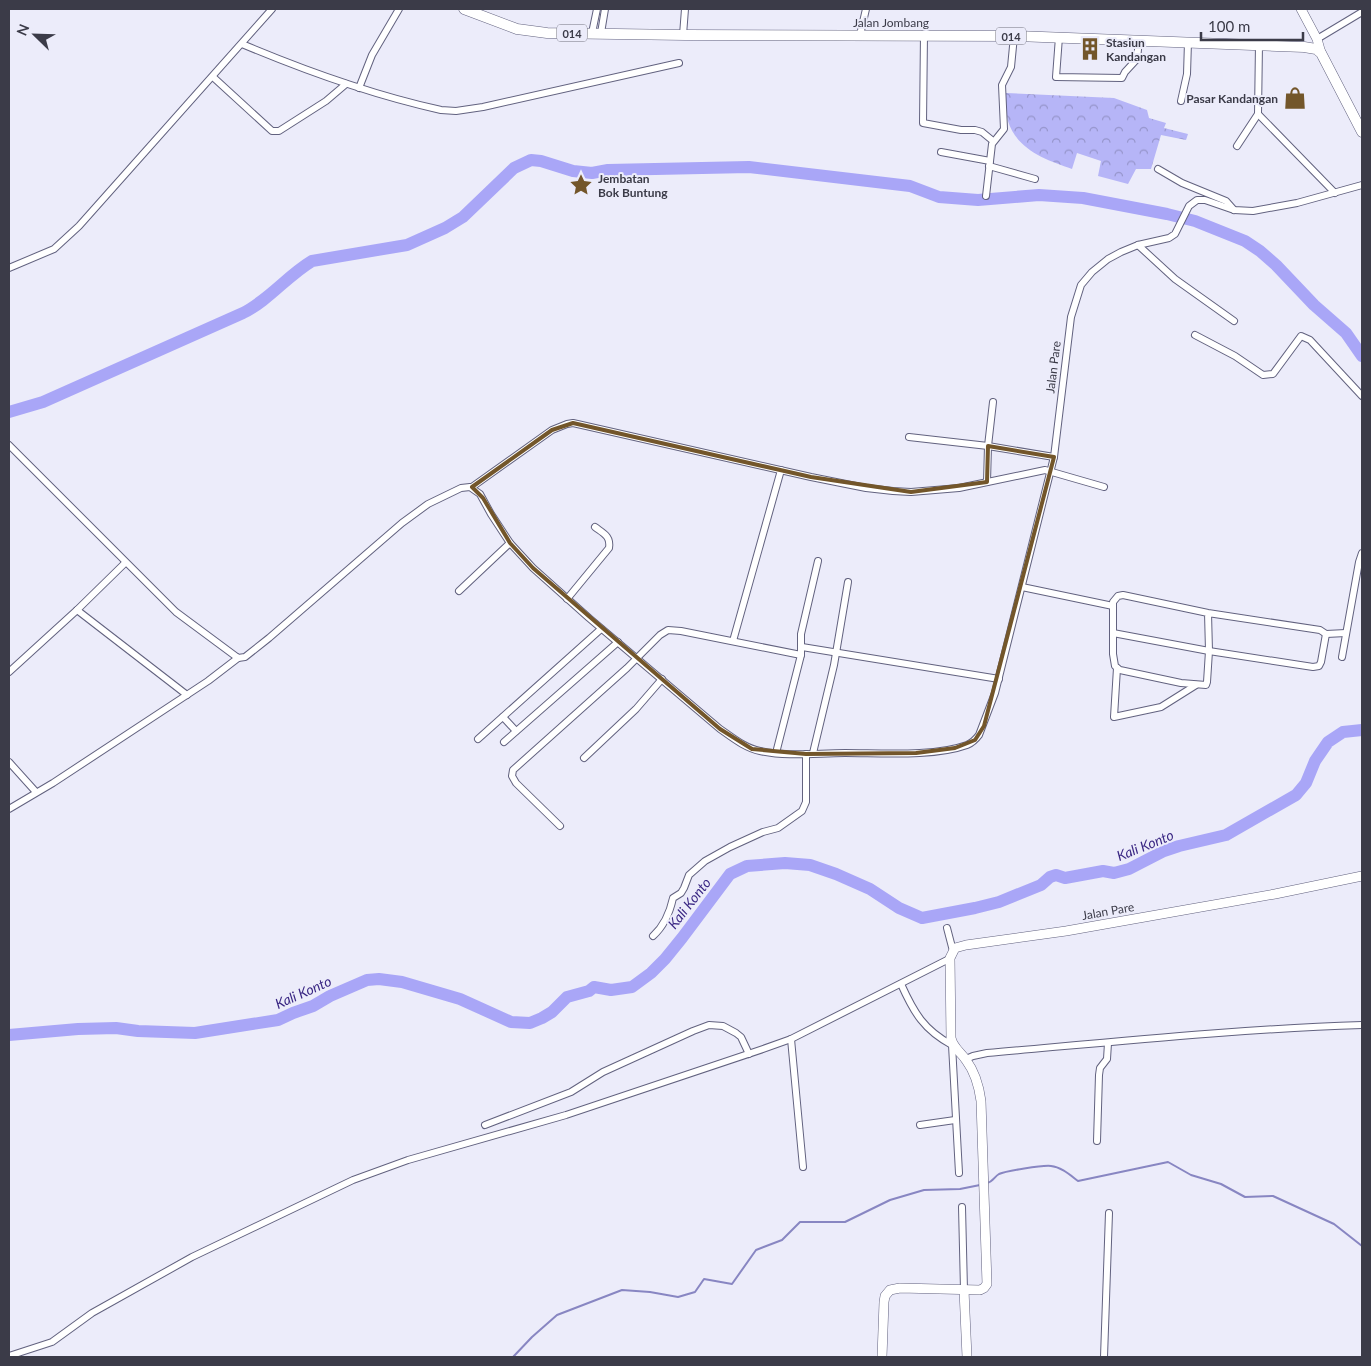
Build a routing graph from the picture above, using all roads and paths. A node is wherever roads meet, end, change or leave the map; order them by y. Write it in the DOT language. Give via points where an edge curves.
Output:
graph roads {
  1 [pos="272,9"];
  2 [pos="399,9"];
  3 [pos="464,9"];
  4 [pos="597,9"];
  5 [pos="605,9"];
  6 [pos="684,9"];
  7 [pos="866,9"];
  8 [pos="1303,9"];
  9 [pos="1362,12"];
  10 [pos="596,33"];
  11 [pos="924,34"];
  12 [pos="684,35"];
  13 [pos="860,35"];
  14 [pos="1014,36"];
  15 [pos="1059,37"];
  16 [pos="1317,39"];
  17 [pos="1138,40"];
  18 [pos="1188,42"];
  19 [pos="242,44"];
  20 [pos="1259,44"];
  21 [pos="1321,53"];
  22 [pos="679,63"];
  23 [pos="212,76"];
  24 [pos="346,84"];
  25 [pos="359,88"];
  26 [pos="1181,101"];
  27 [pos="1258,114"];
  28 [pos="1362,132"];
  29 [pos="993,141"];
  30 [pos="1237,146"];
  31 [pos="941,152"];
  32 [pos="989,164"];
  33 [pos="1158,169"];
  34 [pos="1034,179"];
  35 [pos="1362,185"];
  36 [pos="1335,193"];
  37 [pos="986,196"];
  38 [pos="1234,210"];
  39 [pos="1138,245"];
  40 [pos="9,268"];
  41 [pos="1234,321"];
  42 [pos="1195,335"];
  43 [pos="1362,396"];
  44 [pos="993,402"];
  45 [pos="909,437"];
  46 [pos="9,445"];
  47 [pos="988,446"];
  48 [pos="1054,457"];
  49 [pos="780,470"];
  50 [pos="1051,471"];
  51 [pos="986,482"];
  52 [pos="472,487"];
  53 [pos="1104,487"];
  54 [pos="595,526"];
  55 [pos="510,543"];
  56 [pos="1362,553"];
  57 [pos="818,561"];
  58 [pos="125,563"];
  59 [pos="848,582"];
  60 [pos="1022,587"];
  61 [pos="459,591"];
  62 [pos="567,599"];
  63 [pos="1113,606"];
  64 [pos="77,610"];
  65 [pos="1208,613"];
  66 [pos="601,629"];
  67 [pos="1113,632"];
  68 [pos="1346,633"];
  69 [pos="1326,634"];
  70 [pos="733,641"];
  71 [pos="618,642"];
  72 [pos="802,647"];
  73 [pos="1209,651"];
  74 [pos="836,652"];
  75 [pos="801,655"];
  76 [pos="1342,656"];
  77 [pos="238,658"];
  78 [pos="637,658"];
  79 [pos="1117,668"];
  80 [pos="9,672"];
  81 [pos="662,679"];
  82 [pos="999,679"];
  83 [pos="1196,685"];
  84 [pos="186,695"];
  85 [pos="503,717"];
  86 [pos="516,731"];
  87 [pos="478,739"];
  88 [pos="504,742"];
  89 [pos="776,753"];
  90 [pos="809,753"];
  91 [pos="584,758"];
  92 [pos="9,762"];
  93 [pos="36,792"];
  94 [pos="9,809"];
  95 [pos="560,826"];
  96 [pos="1362,876"];
  97 [pos="947,928"];
  98 [pos="653,936"];
  99 [pos="952,954"];
  100 [pos="901,984"];
  101 [pos="1362,1025"];
  102 [pos="791,1039"];
  103 [pos="1108,1043"];
  104 [pos="952,1045"];
  105 [pos="749,1054"];
  106 [pos="966,1059"];
  107 [pos="956,1120"];
  108 [pos="485,1125"];
  109 [pos="920,1125"];
  110 [pos="1097,1141"];
  111 [pos="803,1168"];
  112 [pos="959,1173"];
  113 [pos="962,1207"];
  114 [pos="1109,1213"];
  115 [pos="964,1290"];
  116 [pos="31,1349"];
  117 [pos="9,1356"];
  118 [pos="32,1357"];
  119 [pos="882,1357"];
  120 [pos="967,1357"];
  121 [pos="1104,1357"];
  1 -- 19 [label="street"];
  2 -- 25 [label="street" via="372,55"];
  3 -- 10 [label="main road, Jalan Jombang / 014" via="517,29"];
  4 -- 10 [label="street"];
  5 -- 10 [label="street"];
  6 -- 12 [label="street"];
  7 -- 13 [label="street"];
  8 -- 16 [label="street"];
  9 -- 16 [label="street"];
  10 -- 12 [label="main road, Jalan Jombang / 014"];
  11 -- 13 [label="main road, Jalan Jombang / 014"];
  11 -- 14 [label="main road, Jalan Jombang / 014"];
  11 -- 29 [label="street" via="923,122 975,130"];
  12 -- 13 [label="main road, Jalan Jombang / 014"];
  14 -- 15 [label="main road, Jalan Jombang / 014"];
  14 -- 29 [label="street" via="1011,67 1002,85 1004,129"];
  15 -- 17 [label="main road, Jalan Jombang / 014"];
  15 -- 17 [label="street" via="1056,77 1122,78 1138,59"];
  16 -- 21 [label="street"];
  17 -- 18 [label="main road, Jalan Jombang / 014"];
  18 -- 20 [label="main road, Jalan Jombang / 014"];
  18 -- 26 [label="street" via="1187,74"];
  19 -- 23 [label="street"];
  19 -- 24 [label="street"];
  20 -- 21 [label="main road, Jalan Jombang / 014" via="1304,47"];
  20 -- 27 [label="street"];
  21 -- 28 [label="main road"];
  22 -- 25 [label="street" via="456,111 424,106"];
  23 -- 24 [label="street" via="275,132 326,101"];
  23 -- 40 [label="street" via="60,245"];
  24 -- 25 [label="street"];
  27 -- 30 [label="street"];
  27 -- 36 [label="street"];
  29 -- 32 [label="street"];
  31 -- 32 [label="street"];
  32 -- 34 [label="street"];
  32 -- 37 [label="street"];
  33 -- 38 [label="street" via="1226,201"];
  35 -- 36 [label="street, Jalan Pare"];
  36 -- 38 [label="street, Jalan Pare" via="1268,209"];
  38 -- 39 [label="street, Jalan Pare" via="1205,200 1194,201 1178,231 1168,238"];
  39 -- 41 [label="street" via="1175,279"];
  39 -- 48 [label="street, Jalan Pare" via="1108,260 1092,272 1078,290"];
  42 -- 43 [label="street" via="1263,375 1274,374 1300,336 1310,340"];
  44 -- 47 [label="street"];
  45 -- 47 [label="street"];
  46 -- 58 [label="street"];
  47 -- 48 [label="street"];
  47 -- 51 [label="street"];
  48 -- 50 [label="street, Jalan Pare"];
  49 -- 51 [label="street" via="866,488 911,492"];
  49 -- 52 [label="street" via="573,423 552,430"];
  49 -- 70 [label="street"];
  50 -- 51 [label="street" via="1036,471"];
  50 -- 53 [label="street"];
  50 -- 60 [label="street, Jalan Pare"];
  52 -- 55 [label="street, Jalan Pare" via="483,498"];
  52 -- 77 [label="street" via="461,488 419,510 269,638"];
  54 -- 62 [label="street" via="608,537 609,548"];
  55 -- 61 [label="street"];
  55 -- 62 [label="street, Jalan Pare"];
  56 -- 68 [label="street"];
  57 -- 72 [label="street" via="801,634"];
  58 -- 64 [label="street"];
  58 -- 77 [label="street" via="176,612"];
  59 -- 74 [label="street"];
  60 -- 63 [label="street"];
  60 -- 82 [label="street, Jalan Pare"];
  62 -- 66 [label="street, Jalan Pare"];
  63 -- 65 [label="street" via="1115,598 1123,595"];
  63 -- 67 [label="street"];
  64 -- 80 [label="street"];
  64 -- 84 [label="street"];
  65 -- 69 [label="street" via="1320,630"];
  65 -- 73 [label="street"];
  66 -- 71 [label="street, Jalan Pare"];
  66 -- 85 [label="street"];
  67 -- 73 [label="street"];
  67 -- 79 [label="street" via="1114,664"];
  68 -- 69 [label="street"];
  68 -- 76 [label="street"];
  69 -- 73 [label="street" via="1321,662 1316,667"];
  70 -- 75 [label="street"];
  70 -- 78 [label="street" via="668,630 653,640"];
  71 -- 78 [label="street, Jalan Pare"];
  71 -- 86 [label="street"];
  72 -- 74 [label="street"];
  72 -- 75 [label="street"];
  73 -- 83 [label="street" via="1207,683"];
  74 -- 82 [label="street"];
  74 -- 90 [label="street"];
  75 -- 89 [label="street"];
  77 -- 84 [label="street"];
  78 -- 81 [label="street, Jalan Pare"];
  78 -- 95 [label="street" via="513,770 516,783"];
  79 -- 83 [label="street"];
  79 -- 83 [label="street" via="1114,717 1161,707"];
  81 -- 89 [label="street, Jalan Pare" via="737,741 752,749"];
  81 -- 91 [label="street" via="636,709"];
  82 -- 90 [label="street, Jalan Pare" via="979,736 968,744 916,753"];
  84 -- 93 [label="street"];
  85 -- 86 [label="street"];
  85 -- 87 [label="street"];
  86 -- 88 [label="street"];
  89 -- 90 [label="street, Jalan Pare"];
  90 -- 98 [label="street" via="806,802 802,811 778,828 730,847 693,871 681,893 673,898 669,914"];
  92 -- 93 [label="street"];
  93 -- 94 [label="street"];
  96 -- 99 [label="street, Jalan Pare" via="1066,931 958,946"];
  97 -- 99 [label="street"];
  99 -- 100 [label="street"];
  99 -- 104 [label="street"];
  100 -- 102 [label="street"];
  100 -- 104 [label="street" via="919,1020"];
  101 -- 103 [label="street" via="1173,1035"];
  102 -- 105 [label="street"];
  102 -- 111 [label="street"];
  103 -- 106 [label="street" via="987,1053"];
  103 -- 110 [label="street" via="1107,1061 1098,1075"];
  104 -- 106 [label="street"];
  104 -- 107 [label="street"];
  105 -- 108 [label="street" via="736,1033 723,1026 709,1025 603,1072 571,1092"];
  105 -- 116 [label="street" via="550,1120 408,1160 353,1180 192,1257 92,1313 59,1338"];
  106 -- 115 [label="street" via="979,1091 987,1284 983,1290"];
  107 -- 109 [label="street"];
  107 -- 112 [label="street"];
  113 -- 115 [label="street"];
  114 -- 121 [label="street"];
  115 -- 119 [label="street" via="890,1290 884,1302"];
  115 -- 120 [label="street"];
  116 -- 117 [label="street"];
  116 -- 118 [label="street"];
}
